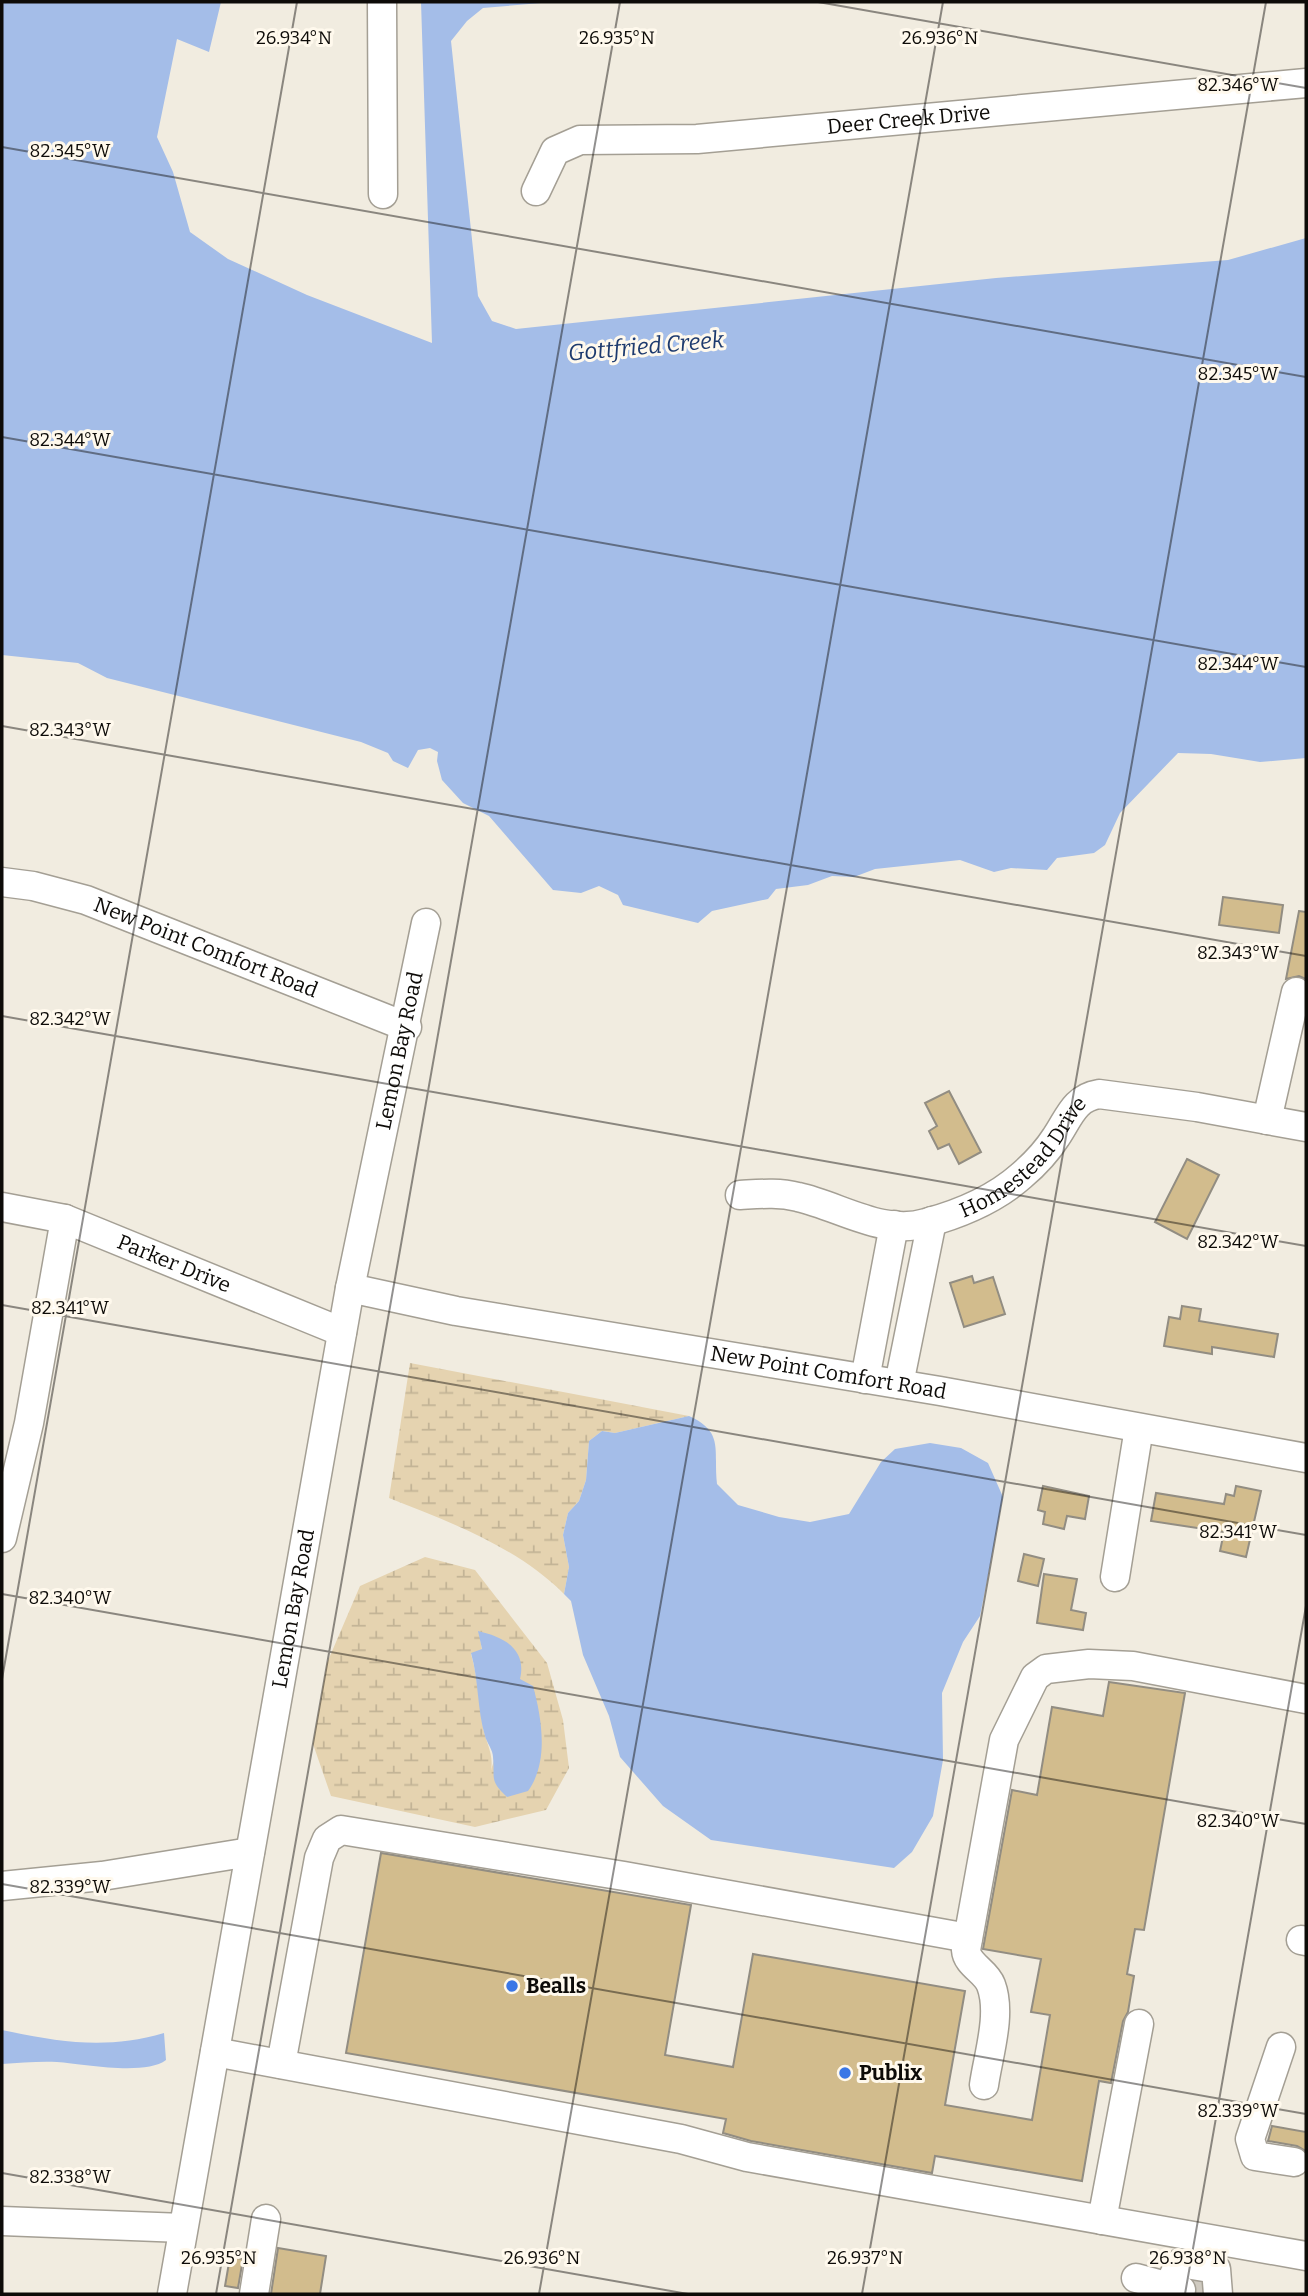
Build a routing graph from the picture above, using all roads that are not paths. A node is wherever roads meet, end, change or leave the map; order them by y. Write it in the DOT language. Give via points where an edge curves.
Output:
graph roads {
  1 [pos="382,2"];
  2 [pos="1306,83"];
  3 [pos="536,191"];
  4 [pos="383,194"];
  5 [pos="2,882"];
  6 [pos="426,923"];
  7 [pos="1296,992"];
  8 [pos="407,1027"];
  9 [pos="1267,1120"];
  10 [pos="1306,1127"];
  11 [pos="740,1195"];
  12 [pos="2,1207"];
  13 [pos="65,1219"];
  14 [pos="932,1221"];
  15 [pos="894,1225"];
  16 [pos="350,1288"];
  17 [pos="342,1332"];
  18 [pos="865,1379"];
  19 [pos="899,1384"];
  20 [pos="1139,1428"];
  21 [pos="1306,1458"];
  22 [pos="2,1538"];
  23 [pos="1115,1577"];
  24 [pos="1306,1699"];
  25 [pos="250,1852"];
  26 [pos="2,1886"];
  27 [pos="968,1938"];
  28 [pos="1139,2024"];
  29 [pos="1281,2047"];
  30 [pos="215,2052"];
  31 [pos="281,2064"];
  32 [pos="984,2085"];
  33 [pos="1302,2163"];
  34 [pos="266,2219"];
  35 [pos="1102,2220"];
  36 [pos="2,2221"];
  37 [pos="183,2228"];
  38 [pos="1306,2256"];
  39 [pos="1136,2278"];
  40 [pos="1175,2290"];
  41 [pos="1216,2292"];
  42 [pos="172,2294"];
  43 [pos="254,2294"];
  1 -- 4 [label="street"];
  2 -- 3 [label="street, Deer Creek Drive" via="697,139 580,140 555,151"];
  5 -- 8 [label="street, New Point Comfort Road" via="86,900"];
  6 -- 8 [label="street, Lemon Bay Road"];
  7 -- 9 [label="street"];
  8 -- 16 [label="street, Lemon Bay Road"];
  9 -- 10 [label="street, Homestead Drive"];
  9 -- 14 [label="street, Homestead Drive" via="1114,1095 1089,1096 1073,1107 1048,1149 1015,1182 997,1195"];
  11 -- 15 [label="street, Homestead Drive" via="790,1195"];
  12 -- 13 [label="street, Parker Drive"];
  13 -- 17 [label="street, Parker Drive"];
  13 -- 22 [label="street" via="29,1423"];
  14 -- 15 [label="street, Homestead Drive"];
  14 -- 19 [label="street"];
  15 -- 18 [label="street"];
  16 -- 17 [label="street, Lemon Bay Road"];
  16 -- 18 [label="street, New Point Comfort Road" via="456,1311"];
  17 -- 25 [label="street, Lemon Bay Road"];
  18 -- 19 [label="street, New Point Comfort Road"];
  19 -- 20 [label="street, New Point Comfort Road"];
  20 -- 21 [label="street, New Point Comfort Road"];
  20 -- 23 [label="street"];
  24 -- 27 [label="street" via="1133,1666 1089,1664 1046,1670 1035,1677 1004,1740"];
  25 -- 26 [label="street" via="102,1876"];
  25 -- 30 [label="street, Lemon Bay Road"];
  27 -- 31 [label="street" via="341,1830 327,1839 319,1858"];
  27 -- 32 [label="street" via="966,1955 990,1982 995,2001"];
  28 -- 35 [label="street"];
  29 -- 33 [label="street" via="1250,2139 1255,2156"];
  30 -- 31 [label="street"];
  30 -- 37 [label="street, Lemon Bay Road"];
  31 -- 35 [label="street" via="681,2139 747,2157"];
  34 -- 43 [label="street"];
  35 -- 38 [label="street"];
  36 -- 37 [label="street"];
  37 -- 42 [label="street, Lemon Bay Road"];
  39 -- 40 [label="street"];
  40 -- 41 [label="street" via="1180,2263 1216,2269"];
}
